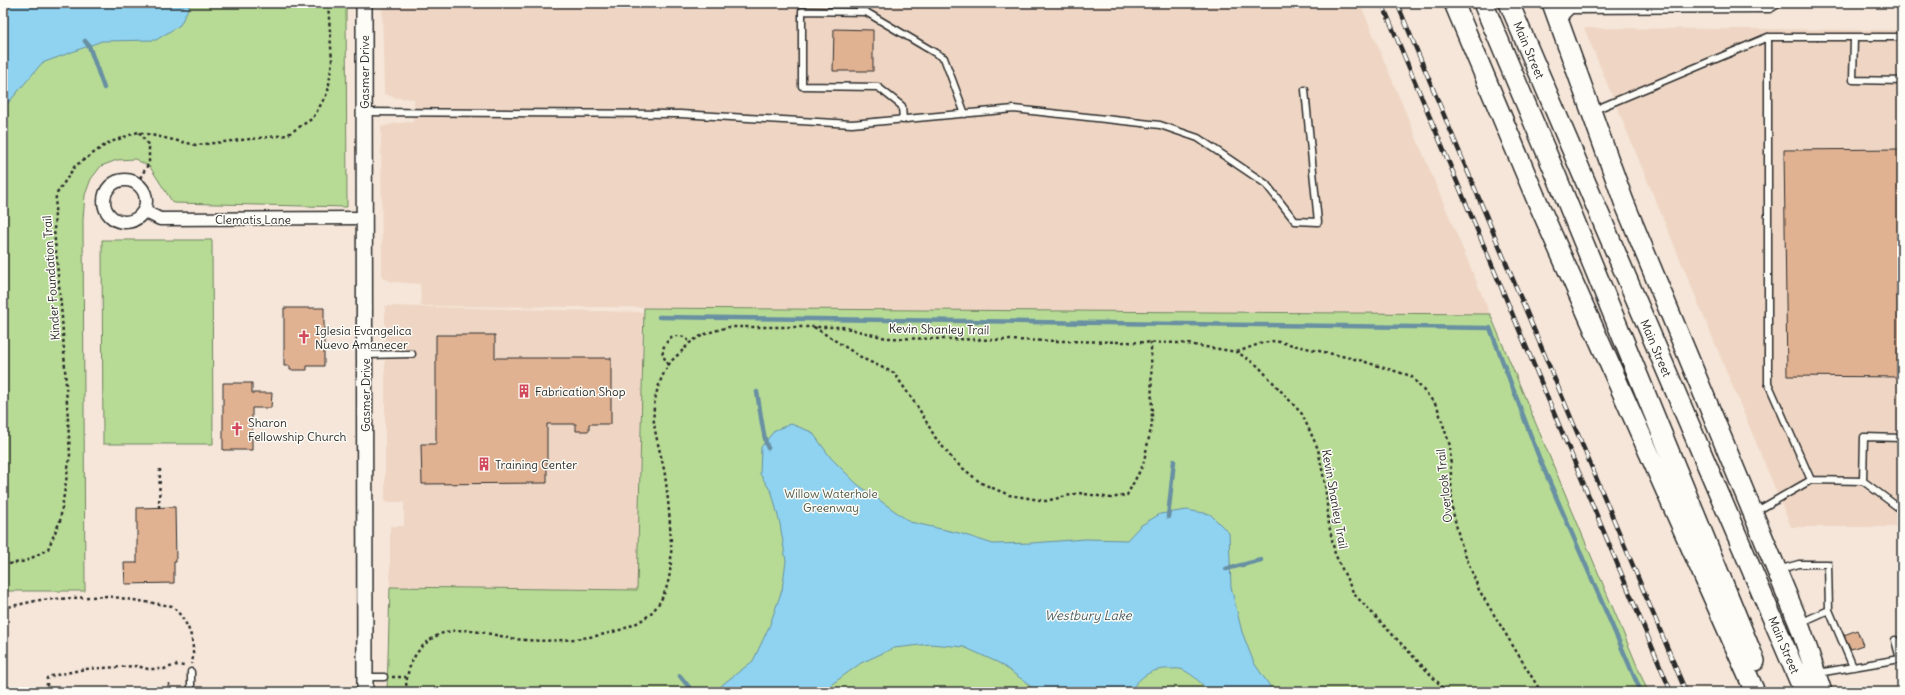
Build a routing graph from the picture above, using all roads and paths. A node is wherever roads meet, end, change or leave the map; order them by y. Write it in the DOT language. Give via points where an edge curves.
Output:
graph roads {
  1 [pos="328,3"];
  2 [pos="364,3"];
  3 [pos="1454,3"];
  4 [pos="1483,3"];
  5 [pos="1509,3"];
  6 [pos="1774,3"];
  7 [pos="1555,11"];
  8 [pos="1768,37"];
  9 [pos="1854,37"];
  10 [pos="1902,37"];
  11 [pos="1902,80"];
  12 [pos="1305,90"];
  13 [pos="1591,111"];
  14 [pos="364,112"];
  15 [pos="965,114"];
  16 [pos="903,120"];
  17 [pos="138,132"];
  18 [pos="137,183"];
  19 [pos="144,211"];
  20 [pos="365,218"];
  21 [pos="814,327"];
  22 [pos="1151,342"];
  23 [pos="690,343"];
  24 [pos="1237,352"];
  25 [pos="412,354"];
  26 [pos="365,356"];
  27 [pos="668,365"];
  28 [pos="1902,438"];
  29 [pos="160,469"];
  30 [pos="1811,480"];
  31 [pos="1863,481"];
  32 [pos="160,508"];
  33 [pos="1902,508"];
  34 [pos="1752,513"];
  35 [pos="3,565"];
  36 [pos="1776,571"];
  37 [pos="3,608"];
  38 [pos="1829,610"];
  39 [pos="1798,624"];
  40 [pos="1895,640"];
  41 [pos="1853,667"];
  42 [pos="191,672"];
  43 [pos="1816,674"];
  44 [pos="365,677"];
  45 [pos="384,677"];
  46 [pos="169,682"];
  47 [pos="47,692"];
  48 [pos="169,692"];
  49 [pos="191,692"];
  50 [pos="365,692"];
  51 [pos="406,692"];
  52 [pos="1447,692"];
  53 [pos="1541,692"];
  54 [pos="1755,692"];
  55 [pos="1767,692"];
  56 [pos="1804,692"];
  57 [pos="1822,692"];
  1 -- 17 [label="path" via="332,61 328,92 313,118 287,135 196,145"];
  2 -- 14 [label="street, Gasmer Drive"];
  3 -- 54 [label="highway" via="1535,196"];
  4 -- 55 [label="highway, Main Street"];
  5 -- 56 [label="highway, Main Street"];
  6 -- 7 [label="street" via="1769,6 1570,7"];
  7 -- 13 [label="highway"];
  8 -- 9 [label="lane"];
  8 -- 13 [label="lane"];
  8 -- 30 [label="lane" via="1768,383"];
  9 -- 10 [label="lane"];
  9 -- 11 [label="lane" via="1853,80"];
  12 -- 15 [label="lane" via="1318,222 1295,221 1266,184 1198,138 1160,125 1014,109"];
  13 -- 34 [label="highway" via="1624,202"];
  14 -- 16 [label="lane" via="680,114 852,124"];
  14 -- 20 [label="street, Gasmer Drive"];
  15 -- 16 [label="lane"];
  15 -- 16 [label="lane" via="944,58 866,12 802,11 802,86 878,87 902,106"];
  17 -- 18 [label="path" via="149,146 149,163"];
  17 -- 35 [label="path, Kinder Foundation Trail" via="108,143 75,166 56,195 54,230 70,455 60,521 48,549 26,561"];
  18 -- 19 [label="street" via="146,196"];
  18 -- 19 [label="street" via="120,180 113,184 107,190 104,206 111,217 122,222 131,222"];
  19 -- 20 [label="street, Clematis Lane" via="160,219"];
  20 -- 26 [label="street, Gasmer Drive"];
  21 -- 22 [label="path, Kevin Shanley Trail" via="842,327 886,338"];
  21 -- 22 [label="path" via="864,359 894,373 935,437 954,461 980,483 1009,495 1046,501 1079,493 1111,498 1128,495 1143,465 1152,424"];
  21 -- 23 [label="path, Kevin Shanley Trail" via="729,327 711,332"];
  22 -- 24 [label="path, Kevin Shanley Trail" via="1181,343"];
  23 -- 27 [label="path, Kevin Shanley Trail"];
  23 -- 27 [label="path" via="688,339 679,335 671,337 663,347 662,355"];
  24 -- 52 [label="path, Kevin Shanley Trail" via="1258,366 1302,414 1318,449 1335,554 1354,594"];
  24 -- 53 [label="path, Overlook Trail" via="1262,343 1275,342 1359,360 1411,376 1437,406 1450,446 1452,508 1460,541 1479,590"];
  25 -- 26 [label="lane"];
  26 -- 44 [label="street, Gasmer Drive"];
  27 -- 51 [label="path, Kevin Shanley Trail" via="655,397 654,422 664,474 672,563 667,588 653,611 629,628 565,640 524,640 483,632 451,630 441,633 431,638 415,654 406,677"];
  28 -- 31 [label="lane" via="1864,437"];
  29 -- 32 [label="path"];
  30 -- 31 [label="lane"];
  30 -- 34 [label="lane"];
  31 -- 33 [label="lane" via="1898,508"];
  34 -- 36 [label="highway"];
  36 -- 38 [label="lane" via="1799,564 1828,564"];
  36 -- 39 [label="highway"];
  37 -- 47 [label="path" via="40,600 107,596 172,606 188,624 192,641 191,666 176,665 164,669 137,666 85,669 47,678"];
  38 -- 39 [label="lane"];
  38 -- 41 [label="lane"];
  39 -- 43 [label="highway"];
  40 -- 41 [label="lane" via="1900,659"];
  41 -- 43 [label="lane"];
  42 -- 49 [label="lane"];
  43 -- 57 [label="highway"];
  44 -- 45 [label="lane"];
  44 -- 50 [label="street, Gasmer Drive"];
  46 -- 48 [label="path"];
}
